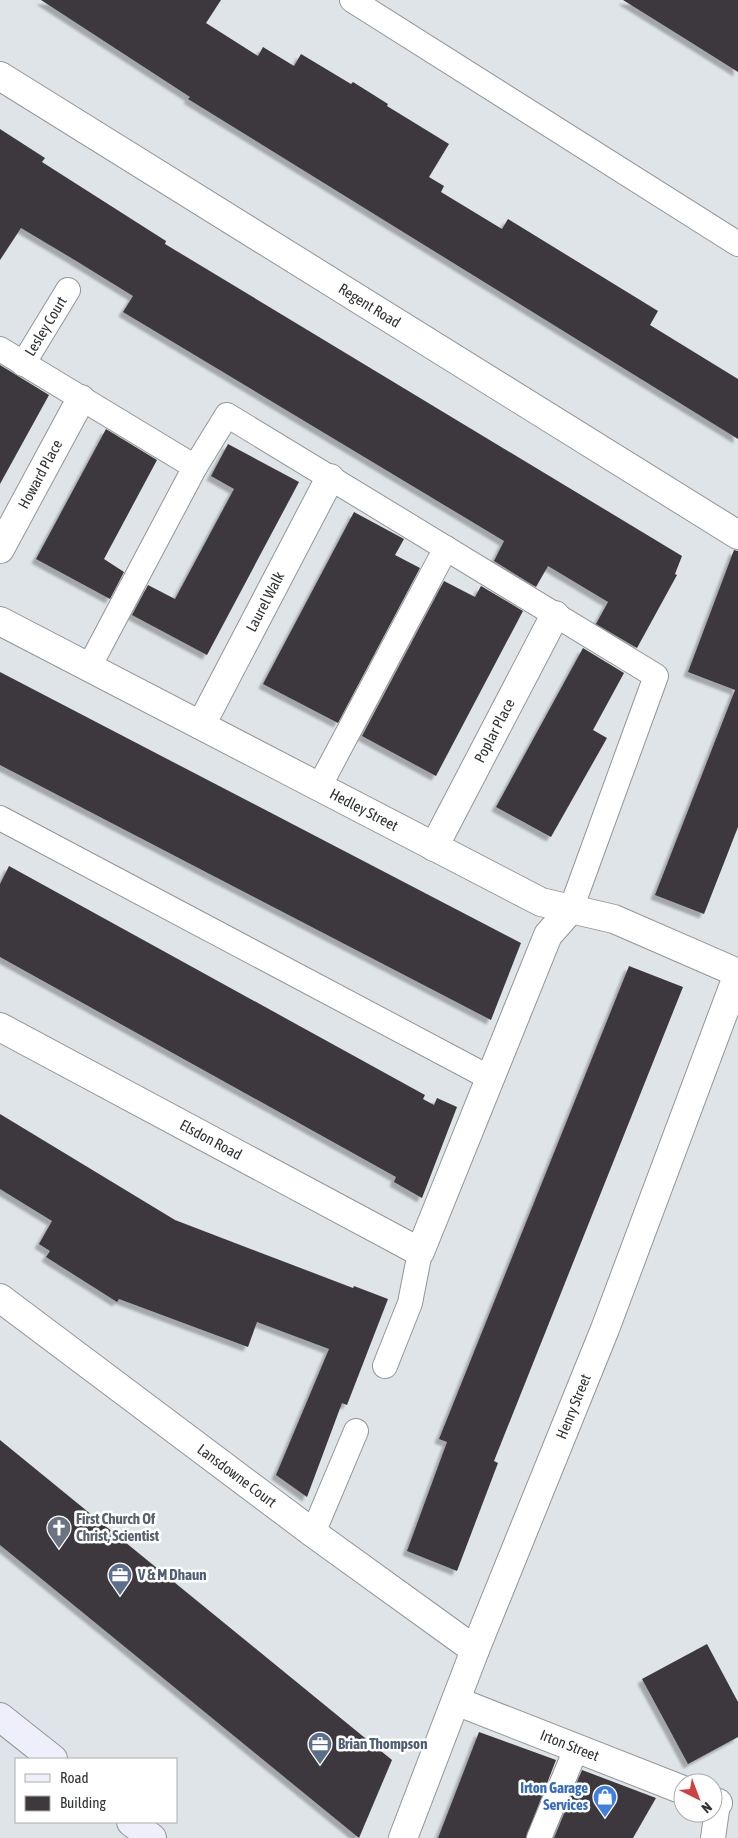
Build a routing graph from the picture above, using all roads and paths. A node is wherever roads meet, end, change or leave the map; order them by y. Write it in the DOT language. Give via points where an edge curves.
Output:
graph roads {
  1 [pos="352,0"];
  2 [pos="0,76"];
  3 [pos="738,244"];
  4 [pos="68,290"];
  5 [pos="0,349"];
  6 [pos="23,364"];
  7 [pos="81,399"];
  8 [pos="195,468"];
  9 [pos="330,478"];
  10 [pos="738,536"];
  11 [pos="446,548"];
  12 [pos="0,549"];
  13 [pos="556,614"];
  14 [pos="0,621"];
  15 [pos="89,667"];
  16 [pos="201,725"];
  17 [pos="319,787"];
  18 [pos="0,818"];
  19 [pos="434,847"];
  20 [pos="571,909"];
  21 [pos="738,973"];
  22 [pos="732,1010"];
  23 [pos="0,1027"];
  24 [pos="490,1078"];
  25 [pos="420,1252"];
  26 [pos="0,1298"];
  27 [pos="384,1366"];
  28 [pos="356,1431"];
  29 [pos="313,1533"];
  30 [pos="475,1650"];
  31 [pos="456,1701"];
  32 [pos="0,1717"];
  33 [pos="576,1749"];
  34 [pos="52,1758"];
  35 [pos="673,1786"];
  36 [pos="132,1823"];
  37 [pos="714,1823"];
  38 [pos="152,1838"];
  39 [pos="403,1838"];
  40 [pos="539,1838"];
  41 [pos="713,1838"];
  1 -- 3 [label="lane"];
  2 -- 10 [label="street, Regent Road"];
  4 -- 6 [label="lane, Lesley Court"];
  5 -- 6 [label="lane"];
  6 -- 7 [label="lane"];
  7 -- 8 [label="lane"];
  7 -- 12 [label="street, Howard Place"];
  8 -- 9 [label="lane" via="227,415"];
  8 -- 15 [label="lane"];
  9 -- 11 [label="lane"];
  9 -- 16 [label="street, Laurel Walk"];
  11 -- 13 [label="lane"];
  11 -- 17 [label="lane"];
  13 -- 19 [label="street, Poplar Place"];
  13 -- 20 [label="lane" via="656,676"];
  14 -- 15 [label="street, Hedley Street"];
  15 -- 16 [label="street, Hedley Street"];
  16 -- 17 [label="street, Hedley Street"];
  17 -- 19 [label="street, Hedley Street"];
  18 -- 24 [label="lane"];
  19 -- 20 [label="street, Hedley Street" via="541,902"];
  20 -- 21 [label="street, Hedley Street" via="614,919"];
  20 -- 24 [label="street" via="548,936"];
  21 -- 22 [label="street, Henry Street"];
  22 -- 30 [label="street, Henry Street"];
  23 -- 25 [label="street, Elsdon Road"];
  24 -- 25 [label="street"];
  25 -- 27 [label="lane" via="410,1303"];
  26 -- 29 [label="street, Lansdowne Court"];
  28 -- 29 [label="lane"];
  29 -- 30 [label="street, Lansdowne Court"];
  30 -- 31 [label="street, Henry Street"];
  31 -- 33 [label="street, Irton Street"];
  31 -- 39 [label="street, Henry Street"];
  32 -- 34 [label="main road"];
  33 -- 35 [label="street, Irton Street"];
  33 -- 40 [label="lane"];
  36 -- 38 [label="main road"];
  37 -- 41 [label="lane"];
}
